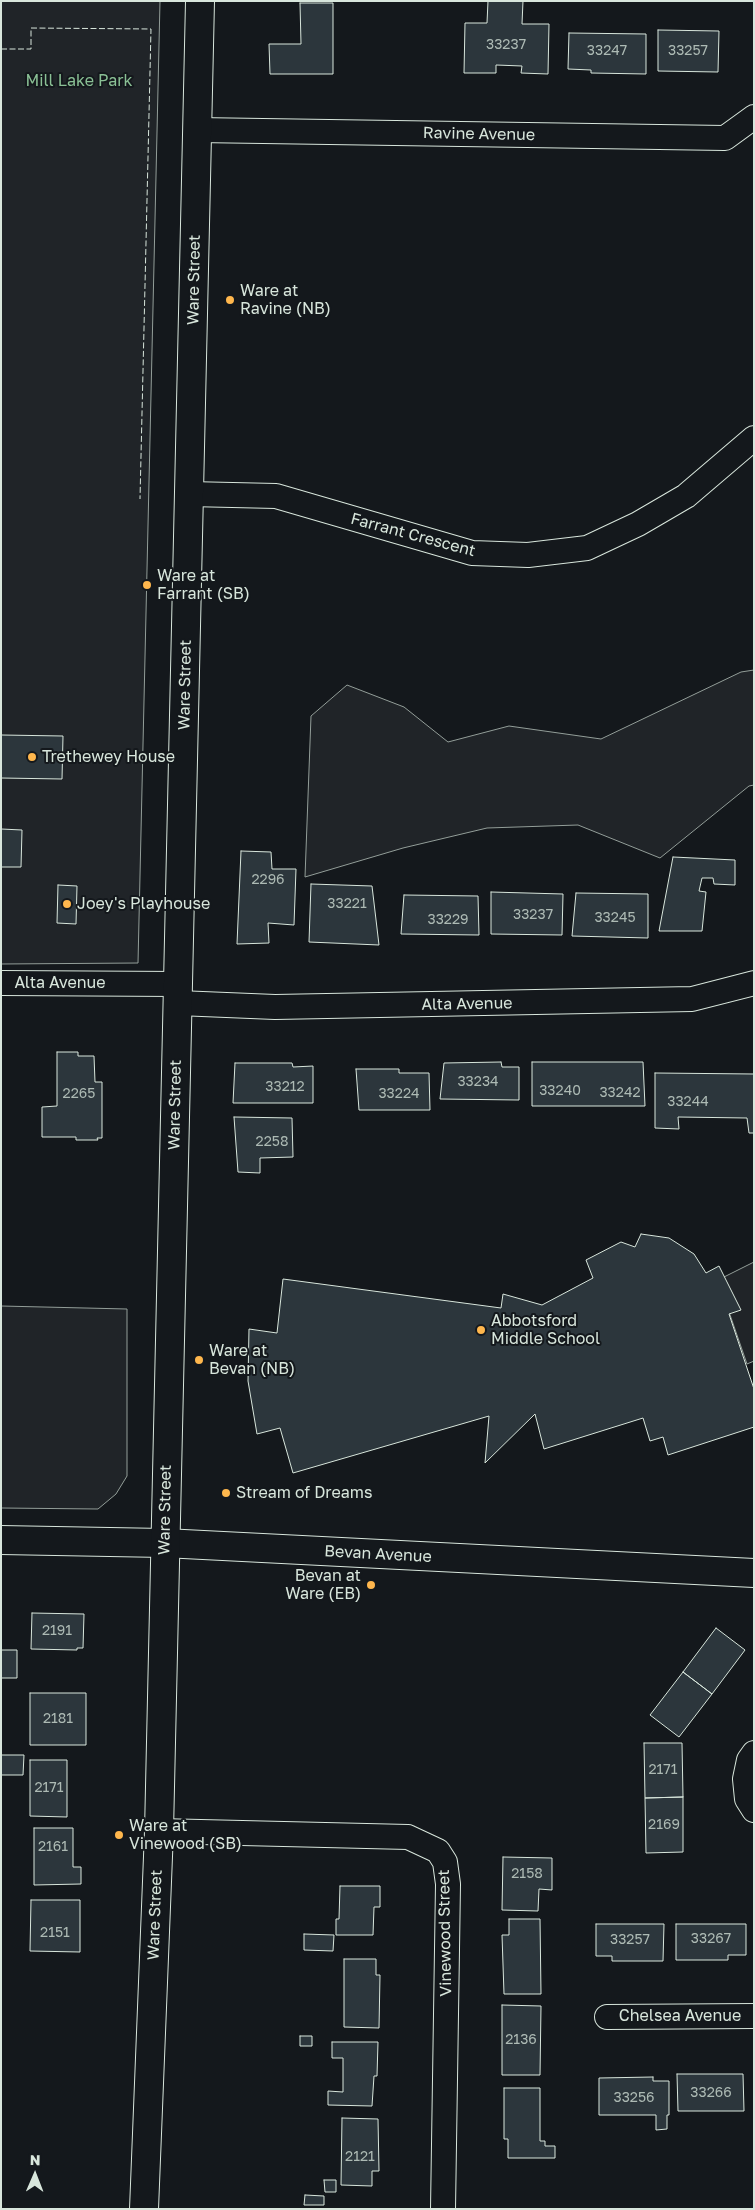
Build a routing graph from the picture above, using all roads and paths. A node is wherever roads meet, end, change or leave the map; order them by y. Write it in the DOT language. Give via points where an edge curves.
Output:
graph roads {
  1 [pos="200,1"];
  2 [pos="754,117"];
  3 [pos="197,130"];
  4 [pos="754,438"];
  5 [pos="189,494"];
  6 [pos="1,983"];
  7 [pos="754,983"];
  8 [pos="178,993"];
  9 [pos="1,1540"];
  10 [pos="164,1543"];
  11 [pos="754,1573"];
  12 [pos="754,1753"];
  13 [pos="754,1810"];
  14 [pos="159,1831"];
  15 [pos="754,2016"];
  16 [pos="607,2017"];
  17 [pos="144,2209"];
  18 [pos="443,2209"];
  1 -- 3 [label="main road, Ware Street"];
  2 -- 3 [label="street, Ravine Avenue" via="725,138"];
  3 -- 5 [label="main road, Ware Street"];
  4 -- 5 [label="street, Farrant Crescent" via="686,496 638,524 587,548 528,555 472,553 276,496"];
  5 -- 8 [label="main road, Ware Street"];
  6 -- 8 [label="street, Alta Avenue"];
  7 -- 8 [label="street, Alta Avenue" via="692,999 275,1007"];
  8 -- 10 [label="main road, Ware Street"];
  9 -- 10 [label="main road, Bevan Avenue"];
  10 -- 11 [label="main road, Bevan Avenue"];
  10 -- 14 [label="main road, Ware Street"];
  12 -- 13 [label="street" via="745,1779 747,1799"];
  14 -- 17 [label="main road, Ware Street"];
  14 -- 18 [label="street, Vinewood Street" via="408,1837 438,1851 445,1862 448,1884"];
  15 -- 16 [label="street, Chelsea Avenue"];
}
